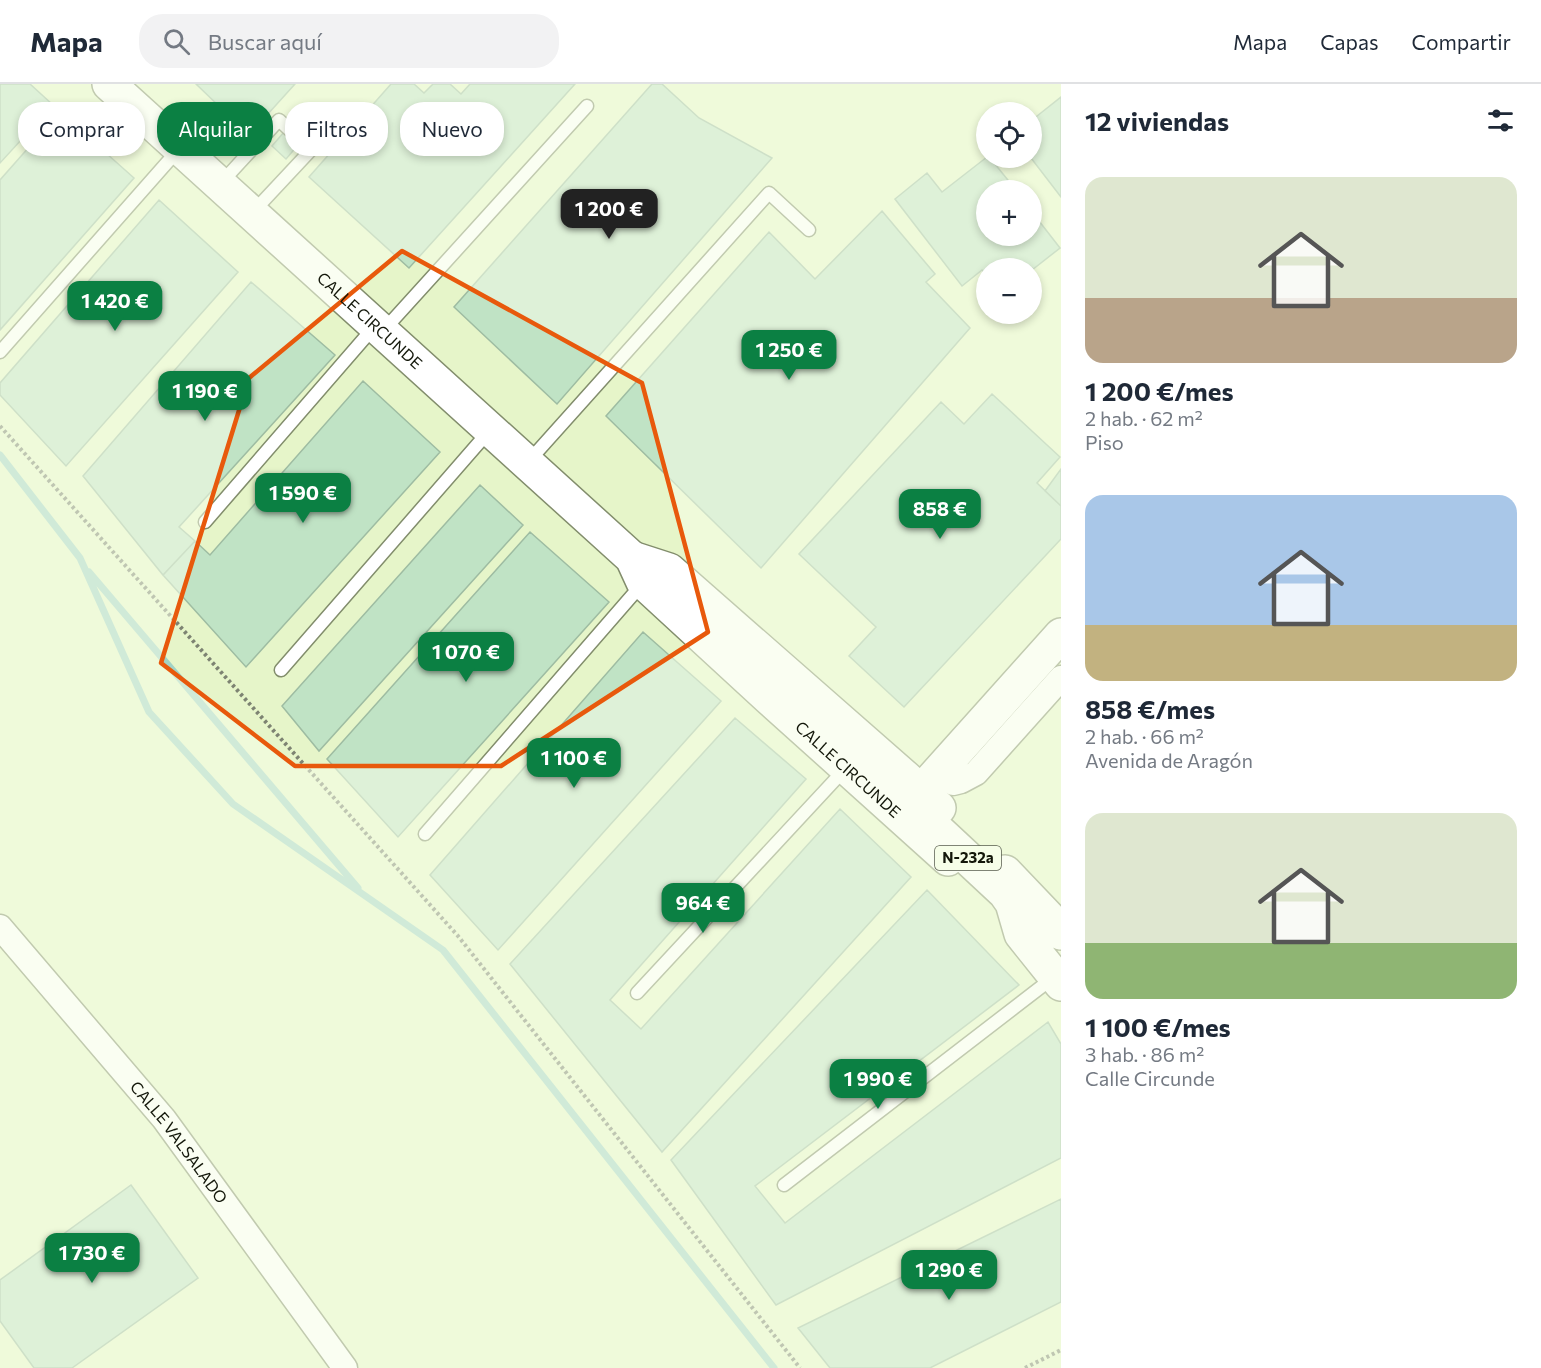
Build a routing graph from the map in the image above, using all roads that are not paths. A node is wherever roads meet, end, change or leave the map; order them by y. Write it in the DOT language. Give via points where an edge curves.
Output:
graph roads {
  1 [pos="110,84"];
  2 [pos="587,106"];
  3 [pos="157,127"];
  4 [pos="173,156"];
  5 [pos="189,156"];
  6 [pos="220,184"];
  7 [pos="252,213"];
  8 [pos="809,230"];
  9 [pos="379,328"];
  10 [pos="0,351"];
  11 [pos="490,429"];
  12 [pos="527,463"];
  13 [pos="205,522"];
  14 [pos="638,570"];
  15 [pos="1061,635"];
  16 [pos="281,669"];
  17 [pos="1061,678"];
  18 [pos="789,715"];
  19 [pos="847,767"];
  20 [pos="937,789"];
  21 [pos="425,834"];
  22 [pos="0,927"];
  23 [pos="1061,933"];
  24 [pos="1021,934"];
  25 [pos="1058,980"];
  26 [pos="638,993"];
  27 [pos="784,1185"];
  28 [pos="345,1368"];
  1 -- 3 [label="main road, CALLE CIRCUNDE"];
  2 -- 9 [label="lane"];
  4 -- 10 [label="lane"];
  5 -- 6 [label="main road, CALLE CIRCUNDE"];
  6 -- 7 [label="main road, CALLE CIRCUNDE"];
  6 -- 7 [label="lane" via="279,120 310,150"];
  7 -- 9 [label="main road, CALLE CIRCUNDE"];
  8 -- 12 [label="lane" via="769,193"];
  9 -- 11 [label="main road, CALLE CIRCUNDE"];
  9 -- 13 [label="lane"];
  11 -- 12 [label="main road, CALLE CIRCUNDE"];
  11 -- 16 [label="lane"];
  12 -- 14 [label="main road, CALLE CIRCUNDE"];
  14 -- 18 [label="main road, CALLE CIRCUNDE"];
  14 -- 20 [label="main road, CALLE CIRCUNDE" via="669,570"];
  14 -- 21 [label="lane"];
  15 -- 20 [label="main road"];
  17 -- 20 [label="street" via="976,773"];
  18 -- 19 [label="main road, CALLE CIRCUNDE"];
  18 -- 20 [label="main road" via="832,735 902,794 919,797"];
  19 -- 24 [label="main road, CALLE CIRCUNDE" via="962,871"];
  19 -- 26 [label="lane"];
  20 -- 23 [label="main road, CALLE CIRCUNDE / N-232a"];
  20 -- 24 [label="main road, N-232a" via="927,815 931,824 1005,893"];
  22 -- 28 [label="street, CALLE VALSALADO" via="164,1119"];
  24 -- 25 [label="main road, CALLE CIRCUNDE / N-232a"];
  25 -- 27 [label="lane"];
}
